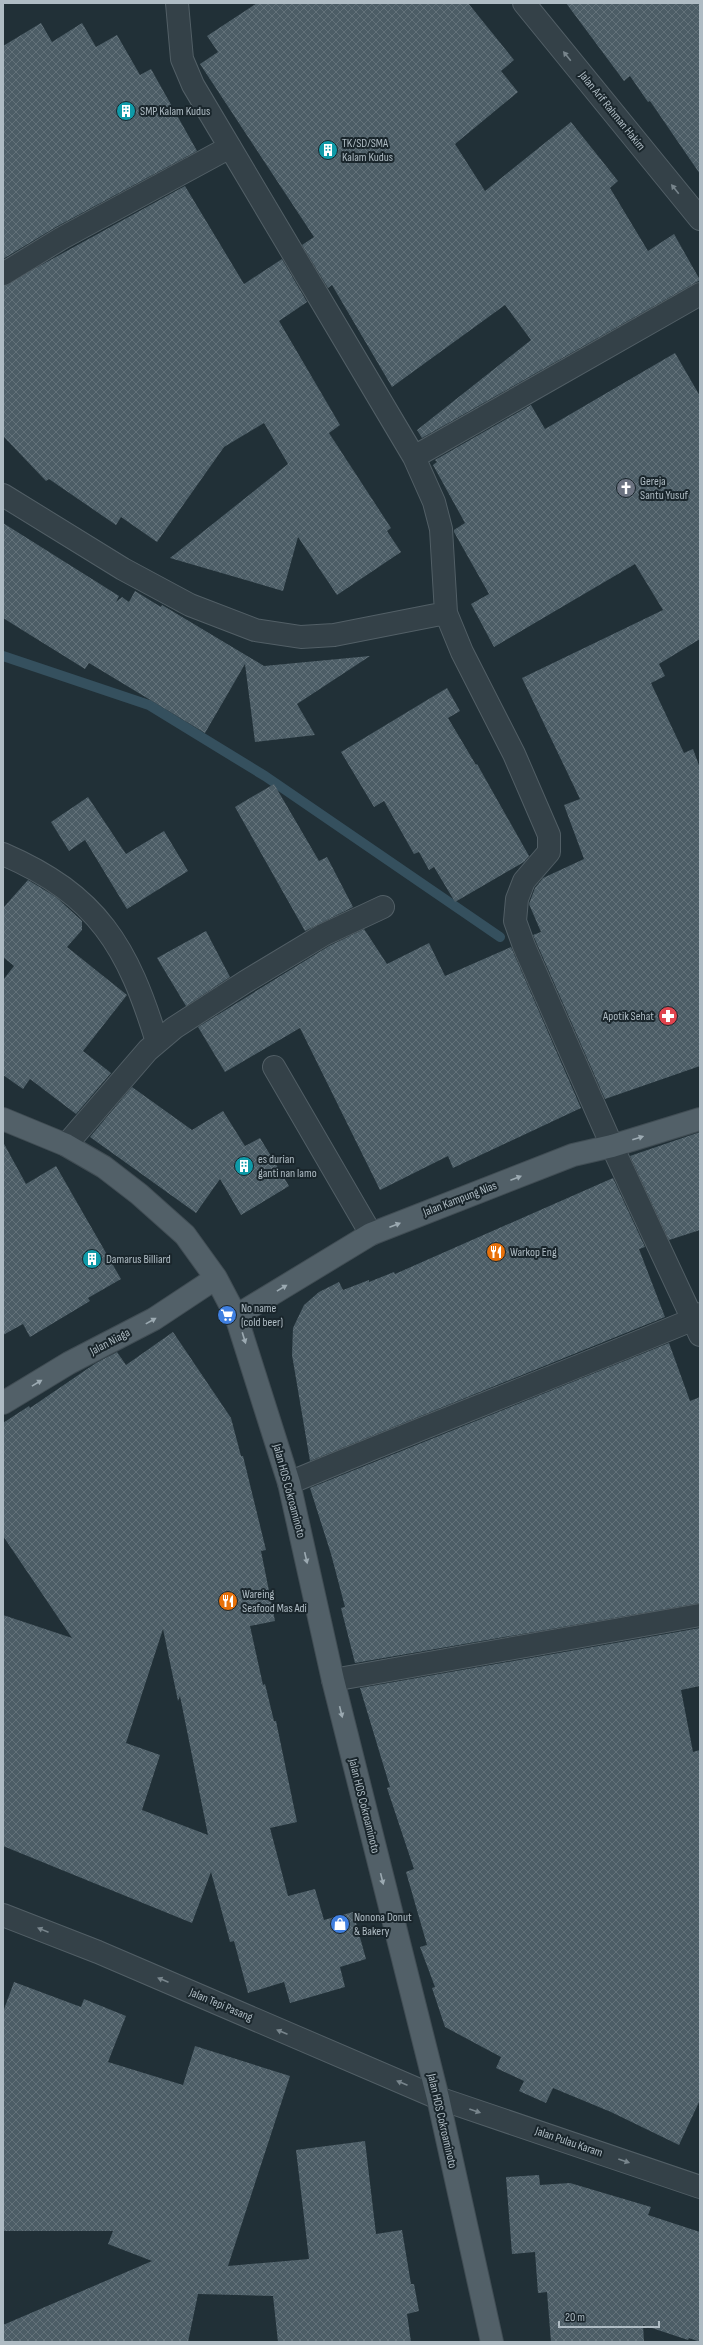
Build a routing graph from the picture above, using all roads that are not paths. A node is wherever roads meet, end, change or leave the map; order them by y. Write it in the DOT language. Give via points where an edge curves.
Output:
graph roads {
  1 [pos="177,3"];
  2 [pos="524,3"];
  3 [pos="230,147"];
  4 [pos="697,209"];
  5 [pos="3,274"];
  6 [pos="700,294"];
  7 [pos="414,457"];
  8 [pos="3,495"];
  9 [pos="446,613"];
  10 [pos="3,854"];
  11 [pos="383,907"];
  12 [pos="158,1042"];
  13 [pos="274,1067"];
  14 [pos="3,1119"];
  15 [pos="700,1119"];
  16 [pos="66,1145"];
  17 [pos="612,1146"];
  18 [pos="371,1234"];
  19 [pos="216,1278"];
  20 [pos="236,1316"];
  21 [pos="698,1322"];
  22 [pos="3,1403"];
  23 [pos="289,1483"];
  24 [pos="700,1616"];
  25 [pos="333,1680"];
  26 [pos="3,1915"];
  27 [pos="438,2098"];
  28 [pos="700,2186"];
  29 [pos="492,2342"];
  1 -- 3 [label="street" via="182,59 193,85"];
  4 -- 2 [label="street, Jalan Arif Rahman Hakim, one-way"];
  3 -- 5 [label="street" via="62,238"];
  3 -- 7 [label="street"];
  6 -- 7 [label="street"];
  7 -- 9 [label="street" via="434,502 441,529"];
  8 -- 9 [label="street" via="123,569 190,605 255,630 301,637 334,635"];
  9 -- 17 [label="street" via="462,652 514,754 549,835 549,852 524,881 517,899 516,921 524,946"];
  10 -- 12 [label="street" via="58,883 86,904 124,957 143,994"];
  11 -- 12 [label="street" via="323,935 193,1015"];
  12 -- 16 [label="street"];
  13 -- 18 [label="street"];
  14 -- 16 [label="main road, Jalan HOS Cokroaminoto"];
  17 -- 15 [label="main road, Jalan Kampung Nias, one-way"];
  16 -- 19 [label="main road, Jalan HOS Cokroaminoto" via="104,1167 145,1199 185,1235"];
  18 -- 17 [label="main road, Jalan Kampung Nias, one-way" via="573,1155"];
  17 -- 21 [label="street"];
  20 -- 18 [label="main road, Jalan Kampung Nias, one-way"];
  19 -- 20 [label="main road, Jalan HOS Cokroaminoto"];
  22 -- 19 [label="main road, Jalan Niaga, one-way" via="69,1363 154,1319"];
  20 -- 23 [label="main road, Jalan HOS Cokroaminoto, one-way"];
  21 -- 23 [label="street" via="445,1418"];
  23 -- 25 [label="main road, Jalan HOS Cokroaminoto, one-way"];
  24 -- 25 [label="street"];
  25 -- 27 [label="main road, Jalan HOS Cokroaminoto, one-way"];
  27 -- 26 [label="street, Jalan Tepi Pasang, one-way" via="98,1952"];
  27 -- 28 [label="street, Jalan Pulau Karam, one-way"];
  27 -- 29 [label="main road, Jalan HOS Cokroaminoto"];
}
